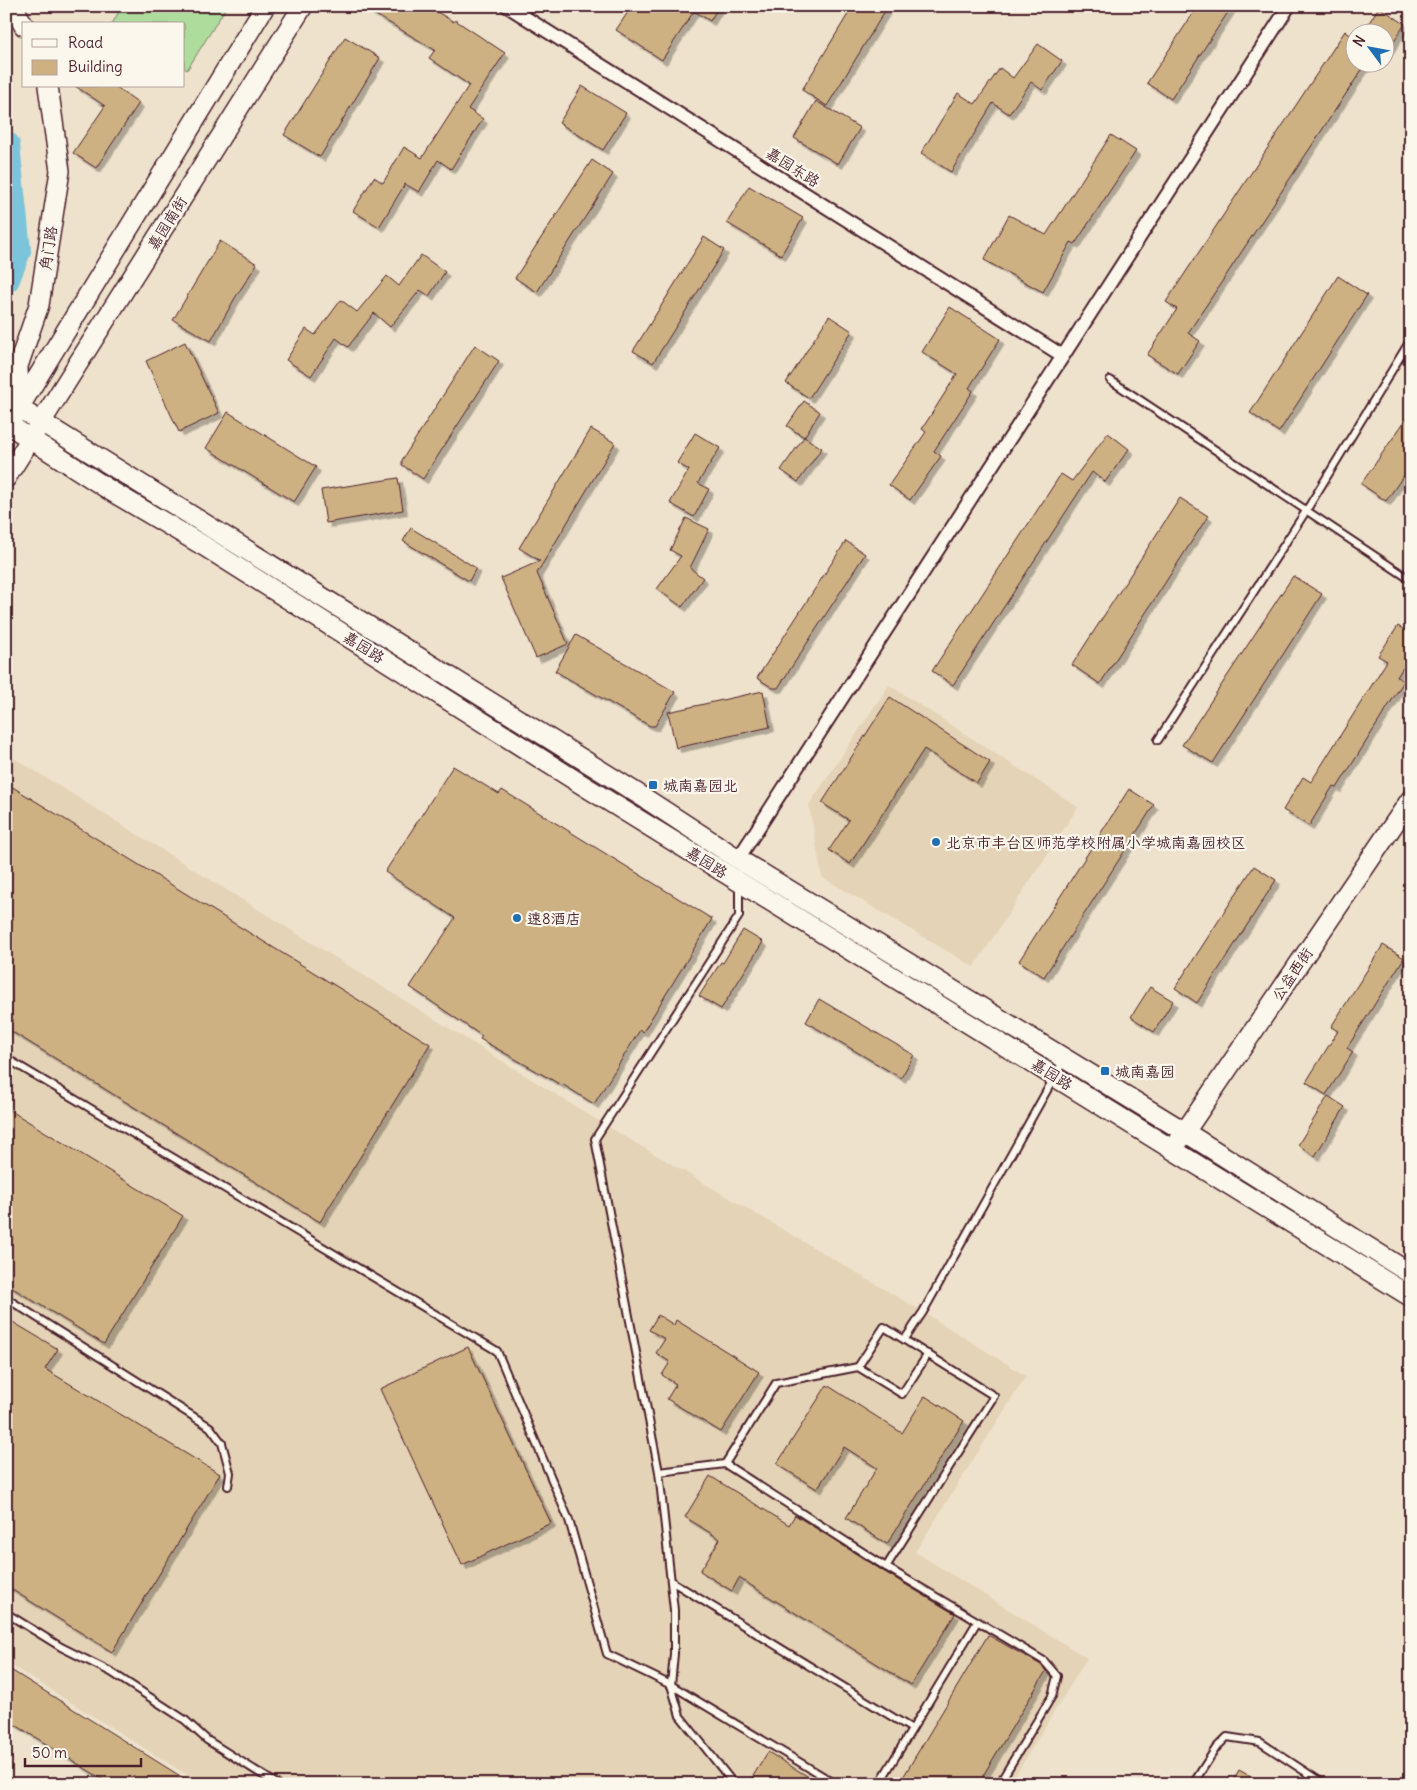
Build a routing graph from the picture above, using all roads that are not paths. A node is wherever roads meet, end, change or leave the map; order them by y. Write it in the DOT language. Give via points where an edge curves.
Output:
graph roads {
  1 [pos="13,6"];
  2 [pos="265,6"];
  3 [pos="303,6"];
  4 [pos="507,6"];
  5 [pos="1289,6"];
  6 [pos="22,22"];
  7 [pos="48,88"];
  8 [pos="1411,339"];
  9 [pos="1063,356"];
  10 [pos="1110,380"];
  11 [pos="12,404"];
  12 [pos="41,422"];
  13 [pos="7,425"];
  14 [pos="30,439"];
  15 [pos="6,478"];
  16 [pos="1306,511"];
  17 [pos="1411,580"];
  18 [pos="1158,740"];
  19 [pos="1411,799"];
  20 [pos="739,871"];
  21 [pos="6,1058"];
  22 [pos="1065,1058"];
  23 [pos="1055,1076"];
  24 [pos="1185,1132"];
  25 [pos="1173,1150"];
  26 [pos="1411,1274"];
  27 [pos="1411,1297"];
  28 [pos="6,1298"];
  29 [pos="905,1340"];
  30 [pos="928,1354"];
  31 [pos="858,1367"];
  32 [pos="725,1464"];
  33 [pos="659,1472"];
  34 [pos="228,1486"];
  35 [pos="886,1567"];
  36 [pos="671,1581"];
  37 [pos="6,1613"];
  38 [pos="977,1622"];
  39 [pos="671,1685"];
  40 [pos="912,1728"];
  41 [pos="277,1784"];
  42 [pos="734,1784"];
  43 [pos="836,1784"];
  44 [pos="879,1784"];
  45 [pos="999,1784"];
  46 [pos="1193,1784"];
  47 [pos="1324,1784"];
  1 -- 6 [label="main road"];
  2 -- 11 [label="main road, 嘉园南街"];
  3 -- 12 [label="main road, 嘉园南街"];
  4 -- 9 [label="street, 嘉园东路"];
  5 -- 9 [label="street"];
  7 -- 11 [label="main road, 角门路" via="60,171 39,305 18,366"];
  8 -- 16 [label="lane"];
  9 -- 20 [label="street"];
  10 -- 16 [label="lane"];
  11 -- 12 [label="main road, 嘉园路"];
  11 -- 13 [label="main road, 嘉园南街"];
  12 -- 14 [label="main road, 嘉园南街"];
  12 -- 20 [label="main road, 嘉园路" via="643,797"];
  13 -- 14 [label="main road, 嘉园路"];
  14 -- 15 [label="main road"];
  14 -- 20 [label="main road, 嘉园路"];
  16 -- 17 [label="lane"];
  16 -- 18 [label="lane"];
  19 -- 24 [label="main road, 公益西街"];
  20 -- 22 [label="main road, 嘉园路"];
  20 -- 23 [label="main road, 嘉园路"];
  20 -- 33 [label="lane" via="739,916 595,1140"];
  21 -- 39 [label="lane" via="497,1351 569,1520 607,1654"];
  22 -- 23 [label="lane"];
  22 -- 24 [label="main road, 嘉园路"];
  23 -- 25 [label="main road, 嘉园路"];
  23 -- 29 [label="lane"];
  24 -- 25 [label="main road, 公益西街"];
  24 -- 26 [label="main road, 嘉园路"];
  25 -- 27 [label="main road, 嘉园路"];
  28 -- 34 [label="lane" via="210,1427 222,1443 230,1473"];
  29 -- 30 [label="lane"];
  29 -- 31 [label="lane" via="884,1327"];
  30 -- 31 [label="lane" via="902,1394"];
  30 -- 35 [label="lane" via="994,1396"];
  31 -- 32 [label="lane" via="776,1383"];
  32 -- 33 [label="lane"];
  32 -- 35 [label="lane"];
  33 -- 36 [label="lane"];
  35 -- 38 [label="lane"];
  36 -- 39 [label="lane" via="674,1654"];
  36 -- 40 [label="lane"];
  37 -- 41 [label="lane" via="111,1672 185,1720 207,1740"];
  38 -- 40 [label="lane"];
  38 -- 45 [label="lane" via="1044,1661 1057,1676 1052,1696"];
  39 -- 42 [label="lane" via="680,1716"];
  39 -- 43 [label="lane"];
  40 -- 44 [label="lane"];
  46 -- 47 [label="lane" via="1227,1737 1260,1742"];
}
